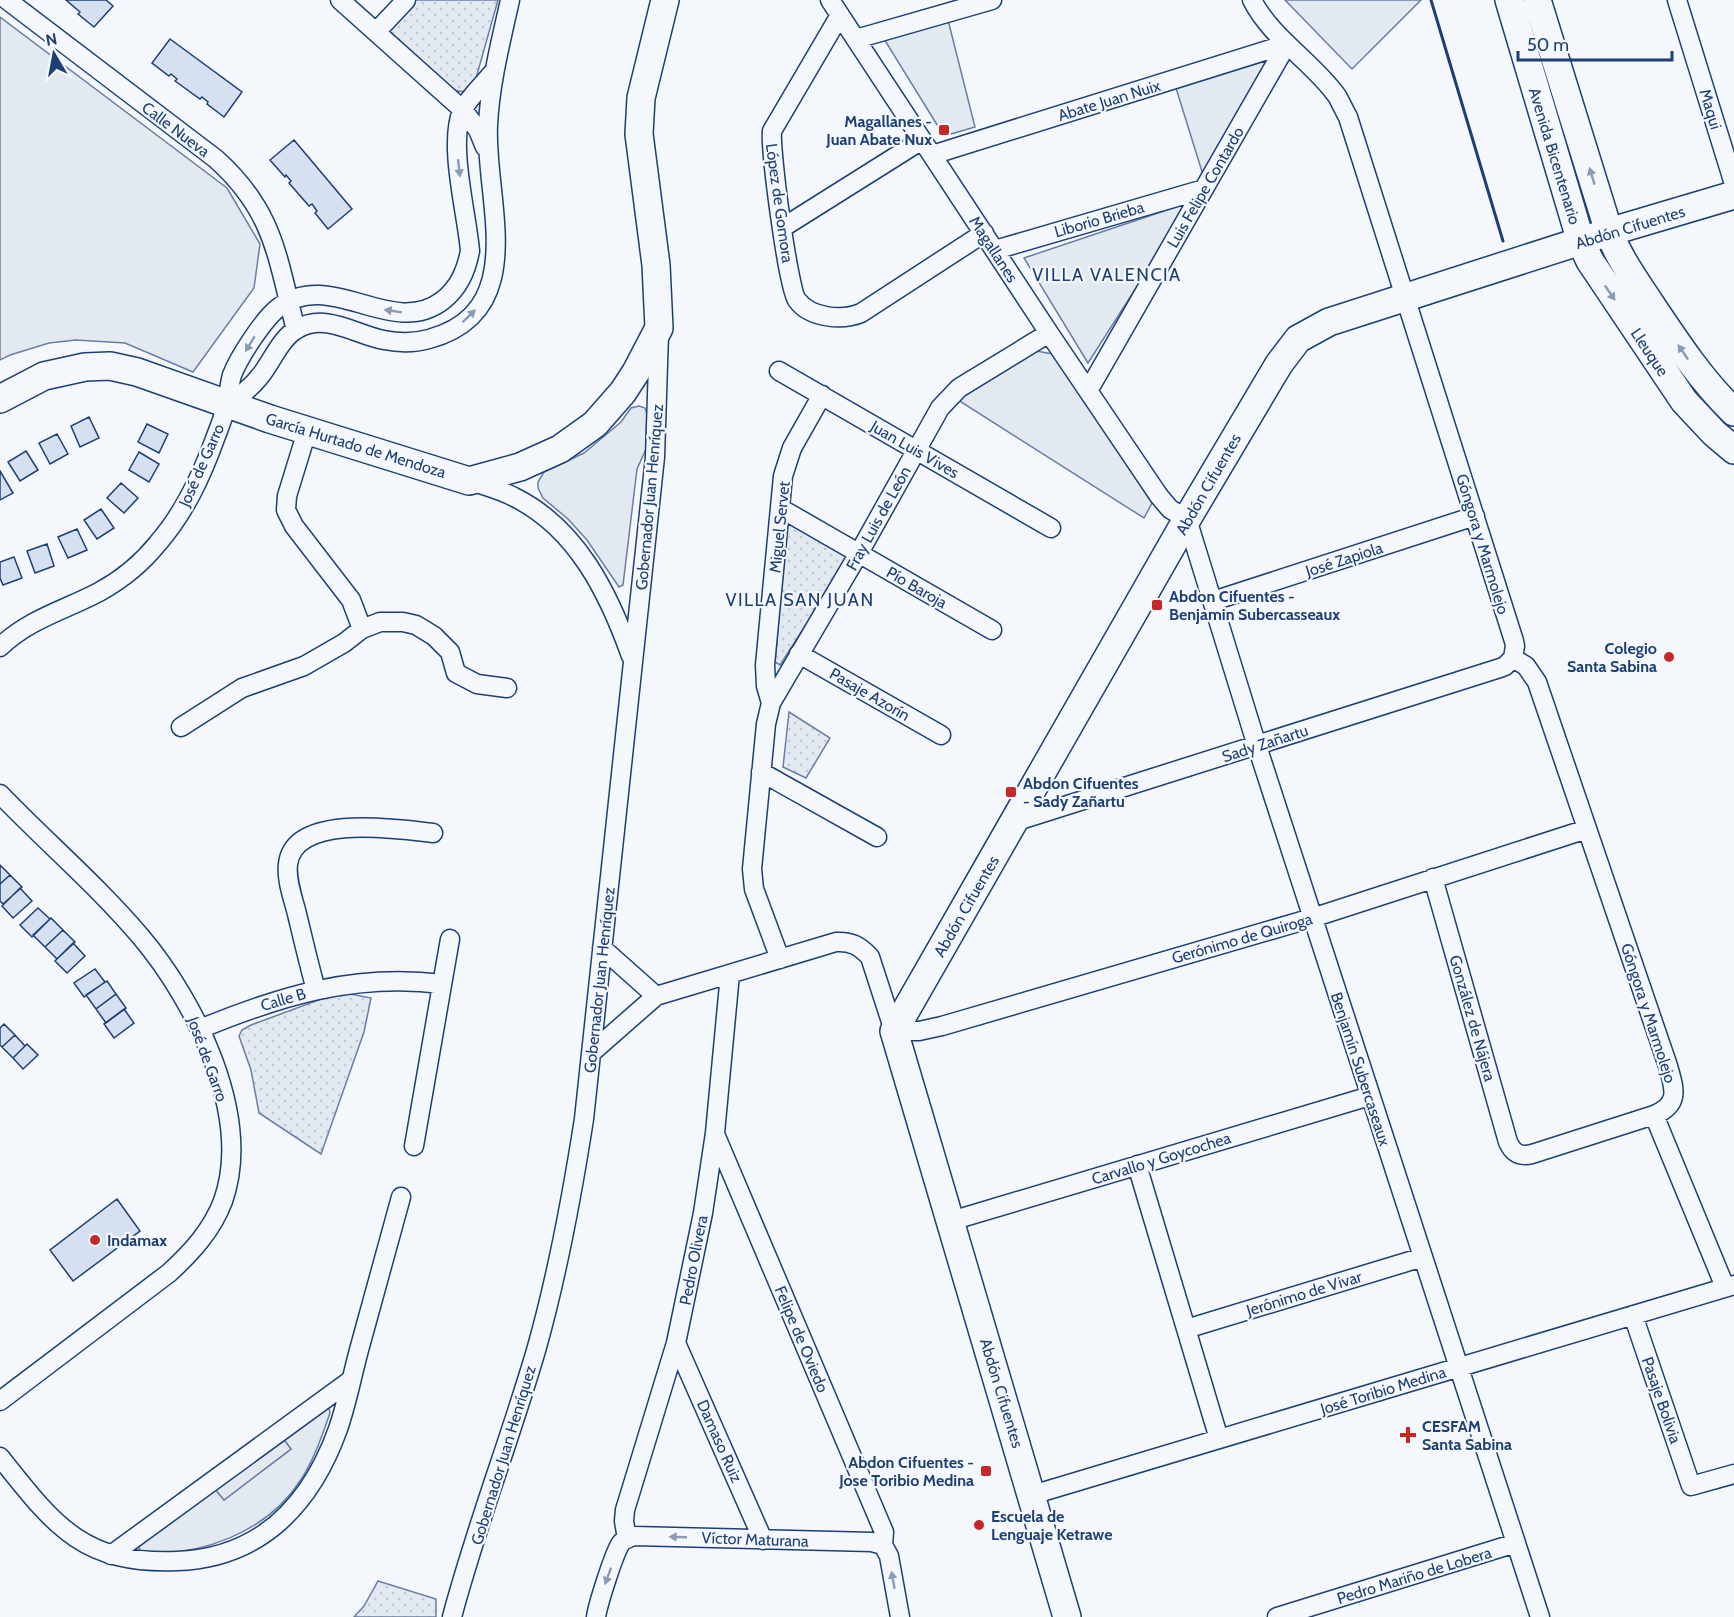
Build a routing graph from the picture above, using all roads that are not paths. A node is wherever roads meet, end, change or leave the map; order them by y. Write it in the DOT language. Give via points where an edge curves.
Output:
graph roads {
  1 [pos="7,0"];
  2 [pos="340,0"];
  3 [pos="406,0"];
  4 [pos="510,0"];
  5 [pos="665,0"];
  6 [pos="992,0"];
  7 [pos="1252,0"];
  8 [pos="1509,0"];
  9 [pos="1537,0"];
  10 [pos="1677,0"];
  11 [pos="835,7"];
  12 [pos="376,32"];
  13 [pos="856,39"];
  14 [pos="1287,44"];
  15 [pos="494,71"];
  16 [pos="463,110"];
  17 [pos="927,148"];
  18 [pos="487,154"];
  19 [pos="1734,184"];
  20 [pos="1204,189"];
  21 [pos="1734,195"];
  22 [pos="782,228"];
  23 [pos="1609,232"];
  24 [pos="984,233"];
  25 [pos="1581,242"];
  26 [pos="995,250"];
  27 [pos="1405,298"];
  28 [pos="288,301"];
  29 [pos="659,328"];
  30 [pos="296,330"];
  31 [pos="1048,333"];
  32 [pos="779,371"];
  33 [pos="1088,392"];
  34 [pos="1712,392"];
  35 [pos="822,395"];
  36 [pos="0,399"];
  37 [pos="227,405"];
  38 [pos="1692,411"];
  39 [pos="1734,412"];
  40 [pos="307,431"];
  41 [pos="916,450"];
  42 [pos="1734,450"];
  43 [pos="469,481"];
  44 [pos="780,508"];
  45 [pos="1475,516"];
  46 [pos="1187,519"];
  47 [pos="1051,528"];
  48 [pos="859,554"];
  49 [pos="1213,601"];
  50 [pos="362,629"];
  51 [pos="992,630"];
  52 [pos="0,646"];
  53 [pos="799,654"];
  54 [pos="1513,658"];
  55 [pos="633,662"];
  56 [pos="507,688"];
  57 [pos="771,703"];
  58 [pos="181,727"];
  59 [pos="941,735"];
  60 [pos="1257,746"];
  61 [pos="761,772"];
  62 [pos="0,794"];
  63 [pos="1014,822"];
  64 [pos="1587,829"];
  65 [pos="433,833"];
  66 [pos="877,837"];
  67 [pos="1433,878"];
  68 [pos="1312,918"];
  69 [pos="450,939"];
  70 [pos="602,948"];
  71 [pos="780,959"];
  72 [pos="730,974"];
  73 [pos="442,984"];
  74 [pos="316,990"];
  75 [pos="656,996"];
  76 [pos="200,1029"];
  77 [pos="894,1031"];
  78 [pos="591,1053"];
  79 [pos="1370,1096"];
  80 [pos="1654,1115"];
  81 [pos="715,1133"];
  82 [pos="414,1146"];
  83 [pos="1137,1165"];
  84 [pos="401,1197"];
  85 [pos="951,1221"];
  86 [pos="1423,1257"];
  87 [pos="1729,1286"];
  88 [pos="1633,1315"];
  89 [pos="1186,1329"];
  90 [pos="676,1343"];
  91 [pos="1458,1367"];
  92 [pos="351,1380"];
  93 [pos="0,1401"];
  94 [pos="1219,1439"];
  95 [pos="0,1457"];
  96 [pos="1734,1474"];
  97 [pos="1032,1495"];
  98 [pos="627,1539"];
  99 [pos="763,1540"];
  100 [pos="1516,1543"];
  101 [pos="883,1545"];
  102 [pos="111,1555"];
  103 [pos="452,1617"];
  104 [pos="596,1617"];
  105 [pos="900,1617"];
  106 [pos="1067,1617"];
  107 [pos="1277,1617"];
  108 [pos="1540,1617"];
  1 -- 28 [label="street, Calle Nueva" via="233,174 268,226"];
  2 -- 12 [label="street"];
  3 -- 12 [label="street"];
  4 -- 15 [label="street"];
  5 -- 29 [label="street, Gobernador Juan Henríquez" via="641,98 639,134 656,265"];
  6 -- 13 [label="street"];
  7 -- 14 [label="street, Góngora y Marmolejo"];
  8 -- 25 [label="street, Avenida Bicentenario"];
  23 -- 9 [label="street, Avenida Bicentenario, one-way"];
  10 -- 19 [label="street, Maqui"];
  11 -- 13 [label="street, Magallanes"];
  11 -- 22 [label="street, López de Gomora" via="772,131"];
  12 -- 16 [label="street"];
  13 -- 17 [label="street, Magallanes"];
  14 -- 17 [label="street, Abate Juan Nuix"];
  14 -- 20 [label="street, Luis Felipe Contardo"];
  14 -- 27 [label="street, Góngora y Marmolejo" via="1326,83 1348,117"];
  15 -- 16 [label="street"];
  15 -- 18 [label="street"];
  16 -- 18 [label="street" via="478,130"];
  16 -- 28 [label="street, one-way" via="458,155 470,251 463,277 448,296 428,309 406,313 322,294"];
  17 -- 22 [label="street, Abate Juan Nuix"];
  17 -- 24 [label="street, Magallanes"];
  30 -- 18 [label="street, one-way" via="327,323 382,340 414,342 446,333 468,319 483,300 495,272 496,239"];
  20 -- 26 [label="street, Liborio Brieba"];
  20 -- 33 [label="street, Luis Felipe Contardo"];
  21 -- 23 [label="street, Abdón Cifuentes"];
  22 -- 24 [label="street, López de Gomora" via="797,301 830,317 854,316"];
  23 -- 25 [label="street, Abdón Cifuentes"];
  34 -- 23 [label="street, Lleuque, one-way" via="1624,264"];
  24 -- 26 [label="street, Magallanes"];
  25 -- 27 [label="street, Abdón Cifuentes"];
  25 -- 38 [label="street, Lleuque, one-way" via="1608,291"];
  26 -- 31 [label="street, Magallanes"];
  27 -- 45 [label="street, Góngora y Marmolejo"];
  27 -- 46 [label="street, Abdón Cifuentes" via="1329,322 1298,339 1279,364"];
  28 -- 30 [label="street, Calle Nueva"];
  28 -- 37 [label="street, José de Garro, one-way" via="266,319 234,370"];
  29 -- 43 [label="street" via="623,392 578,438 540,459"];
  29 -- 55 [label="street, Gobernador Juan Henríquez" via="655,457"];
  30 -- 37 [label="street" via="250,388"];
  31 -- 33 [label="street, Magallanes"];
  31 -- 41 [label="street, Fray Luis de León" via="958,387 940,408"];
  32 -- 35 [label="street, Juan Luis Vives"];
  33 -- 46 [label="street, Magallanes" via="1159,496 1170,509"];
  34 -- 38 [label="street"];
  34 -- 39 [label="street, Lleuque"];
  35 -- 41 [label="street, Juan Luis Vives"];
  35 -- 44 [label="street, Miguel Servet" via="788,459"];
  36 -- 37 [label="street, García Hurtado de Mendoza" via="44,376 110,366"];
  37 -- 40 [label="street, García Hurtado de Mendoza"];
  37 -- 52 [label="street, José de Garro" via="196,484 157,544 122,578 34,622"];
  38 -- 42 [label="street, Lleuque"];
  40 -- 43 [label="street, García Hurtado de Mendoza"];
  40 -- 50 [label="street" via="286,510 351,600"];
  41 -- 47 [label="street, Juan Luis Vives"];
  41 -- 48 [label="street, Fray Luis de León"];
  43 -- 55 [label="street, García Hurtado de Mendoza" via="514,497 568,539 597,577 616,614"];
  44 -- 48 [label="street, Pío Baroja"];
  44 -- 57 [label="street, Miguel Servet" via="765,665"];
  45 -- 49 [label="street, José Zapiola"];
  45 -- 54 [label="street, Góngora y Marmolejo" via="1514,641"];
  46 -- 49 [label="street, Benjamín Subercaseaux"];
  46 -- 63 [label="street, Abdón Cifuentes"];
  48 -- 51 [label="street, Pío Baroja"];
  48 -- 53 [label="street, Fray Luis de León"];
  49 -- 60 [label="street, Benjamín Subercaseaux"];
  50 -- 56 [label="street" via="390,621 416,625 450,652 456,673 477,684"];
  50 -- 58 [label="street" via="304,666 242,688"];
  53 -- 57 [label="street, Fray Luis de León"];
  53 -- 59 [label="street, Pasaje Azorín"];
  54 -- 60 [label="street, Sady Zañartu" via="1500,668"];
  54 -- 64 [label="street, Góngora y Marmolejo" via="1526,666 1537,682"];
  55 -- 70 [label="street, Gobernador Juan Henríquez"];
  57 -- 61 [label="street, Fray Luis de León"];
  60 -- 63 [label="street, Sady Zañartu"];
  60 -- 68 [label="street, Benjamín Subercaseaux"];
  61 -- 66 [label="street"];
  61 -- 71 [label="street, Fray Luis de León" via="752,879"];
  62 -- 76 [label="street, José de Garro" via="140,936 174,981"];
  63 -- 77 [label="street, Abdón Cifuentes"];
  64 -- 67 [label="street, Gerónimo de Quiroga"];
  64 -- 80 [label="street, Góngora y Marmolejo" via="1674,1090 1670,1104"];
  65 -- 74 [label="street" via="343,829 310,836 294,847 288,865 289,884"];
  67 -- 68 [label="street, Gerónimo de Quiroga"];
  67 -- 80 [label="street, González de Nájera" via="1508,1142 1517,1154 1532,1154"];
  68 -- 77 [label="street, Gerónimo de Quiroga" via="942,1026"];
  68 -- 79 [label="street, Benjamín Subercaseaux"];
  69 -- 73 [label="street"];
  70 -- 75 [label="street"];
  70 -- 78 [label="street, Gobernador Juan Henríquez"];
  71 -- 72 [label="street, Abdón Cifuentes"];
  71 -- 77 [label="street, Abdón Cifuentes" via="836,942 858,946 870,957"];
  72 -- 75 [label="street, Abdón Cifuentes"];
  72 -- 81 [label="street, Pedro Olivera"];
  73 -- 74 [label="street, Calle B" via="370,981"];
  73 -- 82 [label="street"];
  74 -- 76 [label="street, Calle B" via="276,1000"];
  75 -- 78 [label="street, Abdón Cifuentes"];
  76 -- 93 [label="street, José de Garro" via="220,1084 230,1129 229,1177 217,1216 197,1245 169,1273"];
  77 -- 85 [label="street, Abdón Cifuentes"];
  78 -- 103 [label="street, Gobernador Juan Henríquez" via="574,1184 550,1300"];
  79 -- 83 [label="street, Carvallo y Goycochea"];
  79 -- 86 [label="street, Benjamín Subercaseaux"];
  80 -- 87 [label="street"];
  81 -- 90 [label="street, Pedro Olivera"];
  81 -- 101 [label="street, Felipe de Oviedo" via="882,1525"];
  83 -- 85 [label="street, Carvallo y Goycochea"];
  83 -- 89 [label="street"];
  84 -- 92 [label="street"];
  85 -- 97 [label="street, Abdón Cifuentes"];
  86 -- 89 [label="street, Jerónimo de Vivar"];
  86 -- 91 [label="street, Benjamín Subercaseaux"];
  87 -- 88 [label="street, José Toribio Medina"];
  88 -- 91 [label="street, José Toribio Medina"];
  88 -- 96 [label="street, Pasaje Bolivia" via="1690,1486"];
  89 -- 94 [label="street"];
  90 -- 98 [label="street, Pedro Olivera" via="628,1499 624,1521"];
  90 -- 99 [label="street, Damaso Ruiz"];
  91 -- 94 [label="street, José Toribio Medina"];
  91 -- 100 [label="street, Benjamín Subercaseaux"];
  92 -- 102 [label="street"];
  92 -- 102 [label="street" via="338,1429 317,1473 305,1494 277,1524 244,1545 206,1558 164,1562"];
  94 -- 97 [label="street, José Toribio Medina"];
  95 -- 102 [label="street" via="55,1522 81,1542"];
  97 -- 106 [label="street, Abdón Cifuentes"];
  99 -- 98 [label="street, Víctor Maturana, one-way" via="641,1536"];
  98 -- 104 [label="street, one-way" via="618,1549"];
  99 -- 101 [label="street, Víctor Maturana"];
  100 -- 107 [label="street, Pedro Mariño de Lobera"];
  100 -- 108 [label="street, Benjamín Subercaseaux"];
  105 -- 101 [label="street, Felipe de Oviedo, one-way" via="889,1556"];
}
